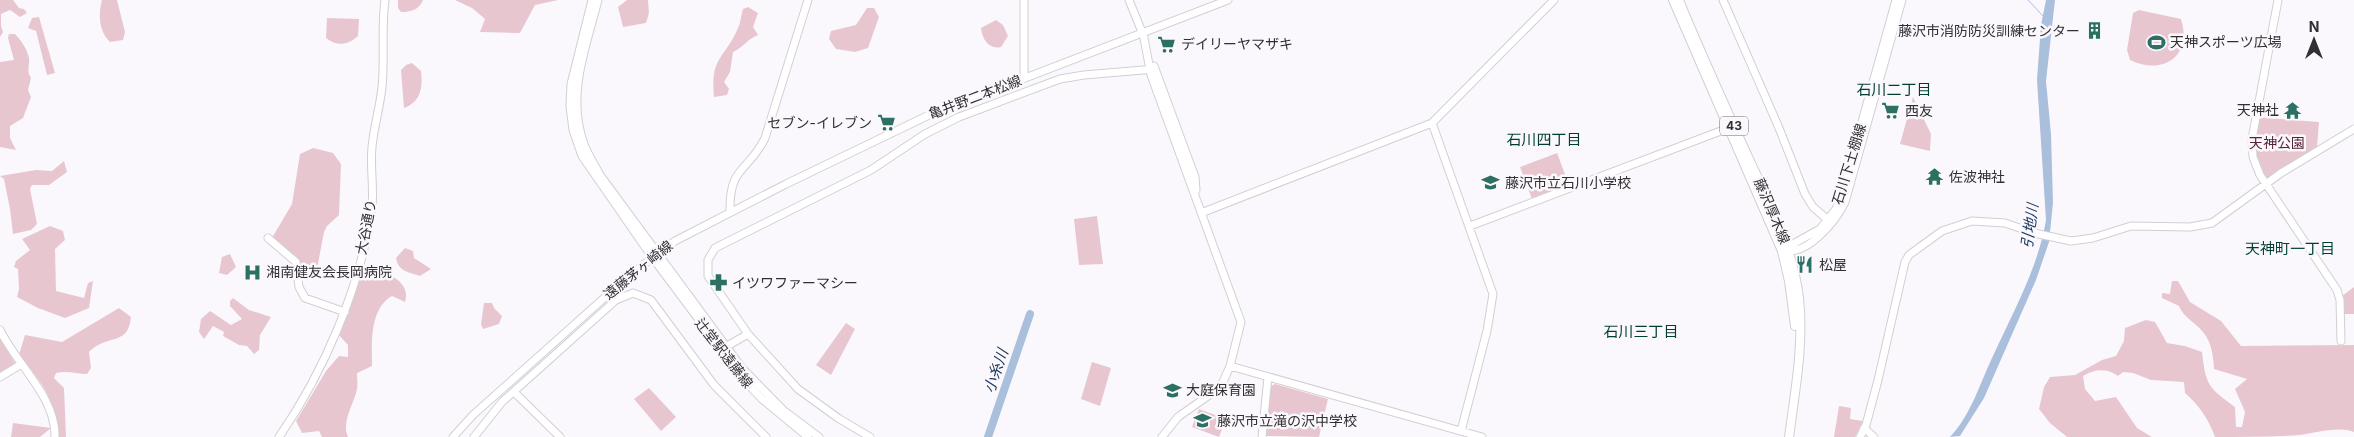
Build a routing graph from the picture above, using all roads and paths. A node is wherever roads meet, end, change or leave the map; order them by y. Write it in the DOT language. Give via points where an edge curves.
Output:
graph roads {
  1 [pos="385,0"];
  2 [pos="592,0"];
  3 [pos="598,0"];
  4 [pos="808,0"];
  5 [pos="1024,0"];
  6 [pos="1129,0"];
  7 [pos="1228,0"];
  8 [pos="1554,0"];
  9 [pos="1673,0"];
  10 [pos="1679,0"];
  11 [pos="1724,0"];
  12 [pos="1896,0"];
  13 [pos="1902,0"];
  14 [pos="2278,0"];
  15 [pos="1143,33"];
  16 [pos="1152,69"];
  17 [pos="1024,78"];
  18 [pos="1432,123"];
  19 [pos="1731,127"];
  20 [pos="2354,129"];
  21 [pos="2266,184"];
  22 [pos="730,212"];
  23 [pos="1201,213"];
  24 [pos="1828,220"];
  25 [pos="1470,226"];
  26 [pos="268,238"];
  27 [pos="1786,250"];
  28 [pos="654,255"];
  29 [pos="345,312"];
  30 [pos="0,330"];
  31 [pos="748,334"];
  32 [pos="2341,341"];
  33 [pos="723,349"];
  34 [pos="20,365"];
  35 [pos="1230,366"];
  36 [pos="0,377"];
  37 [pos="1268,377"];
  38 [pos="514,392"];
  39 [pos="1864,428"];
  40 [pos="1461,431"];
  41 [pos="55,437"];
  42 [pos="279,437"];
  43 [pos="453,437"];
  44 [pos="474,437"];
  45 [pos="560,437"];
  46 [pos="766,437"];
  47 [pos="808,437"];
  48 [pos="819,437"];
  49 [pos="870,437"];
  50 [pos="1162,437"];
  51 [pos="1262,437"];
  52 [pos="1482,437"];
  53 [pos="1784,437"];
  54 [pos="1788,437"];
  55 [pos="1860,437"];
  56 [pos="1874,437"];
  1 -- 29 [label="street, 大谷通り" via="382,86 372,147 372,205"];
  2 -- 28 [label="street" via="570,84 573,130 582,156 595,178"];
  3 -- 28 [label="street" via="578,75 576,110 579,129 584,146 600,175"];
  4 -- 22 [label="street" via="765,138 755,156 734,178 729,197"];
  5 -- 17 [label="street"];
  6 -- 15 [label="street"];
  7 -- 15 [label="street, 亀井野二本松線"];
  8 -- 18 [label="street"];
  9 -- 19 [label="main road, 藤沢厚木線 / 43"];
  10 -- 19 [label="main road, 藤沢厚木線 / 43"];
  11 -- 24 [label="street" via="1805,194 1813,207"];
  12 -- 24 [label="street, 石川下土棚線" via="1841,197"];
  13 -- 27 [label="street, 石川下土棚線" via="1845,202 1834,222 1821,235"];
  14 -- 21 [label="street" via="2252,139 2256,167"];
  15 -- 16 [label="street"];
  15 -- 17 [label="street, 亀井野二本松線"];
  16 -- 23 [label="street" via="1195,177"];
  16 -- 31 [label="street" via="1060,79 959,117 925,134 871,170 715,248 708,260 708,276"];
  17 -- 22 [label="street, 亀井野二本松線" via="929,115"];
  18 -- 23 [label="street"];
  18 -- 25 [label="street"];
  19 -- 25 [label="street"];
  19 -- 27 [label="main road, 藤沢厚木線 / 43"];
  20 -- 21 [label="street"];
  21 -- 32 [label="street" via="2337,290"];
  21 -- 39 [label="street" via="2219,219 2200,226 2142,225 2071,241 2005,223 1972,220 1942,230 1909,255 1902,272"];
  22 -- 28 [label="street, 遠藤茅ヶ崎線"];
  23 -- 35 [label="street" via="1241,322"];
  24 -- 27 [label="street, 石川下土棚線" via="1806,239"];
  25 -- 40 [label="street" via="1493,302"];
  26 -- 29 [label="street" via="296,262 299,287 305,298"];
  27 -- 53 [label="main road, 藤沢厚木線 / 43" via="1796,334"];
  27 -- 54 [label="main road, 藤沢厚木線 / 43" via="1798,297 1800,343"];
  28 -- 33 [label="street, 辻堂駅遠藤線"];
  28 -- 33 [label="street, 辻堂駅遠藤線" via="691,300"];
  28 -- 43 [label="street, 遠藤茅ヶ崎線"];
  29 -- 42 [label="street, 大谷通り" via="312,385"];
  30 -- 34 [label="street"];
  31 -- 33 [label="street"];
  31 -- 49 [label="street" via="798,389"];
  33 -- 47 [label="street, 辻堂駅遠藤線" via="762,400"];
  33 -- 48 [label="street, 辻堂駅遠藤線" via="783,410"];
  34 -- 36 [label="street"];
  34 -- 41 [label="street" via="46,401"];
  35 -- 37 [label="street"];
  35 -- 50 [label="street" via="1215,391 1178,417"];
  37 -- 40 [label="street"];
  37 -- 51 [label="street"];
  38 -- 44 [label="street" via="488,417"];
  38 -- 45 [label="street"];
  38 -- 46 [label="street" via="616,300 627,294 640,294 651,300 714,385"];
  39 -- 55 [label="street"];
  39 -- 56 [label="street"];
  40 -- 52 [label="street"];
}
